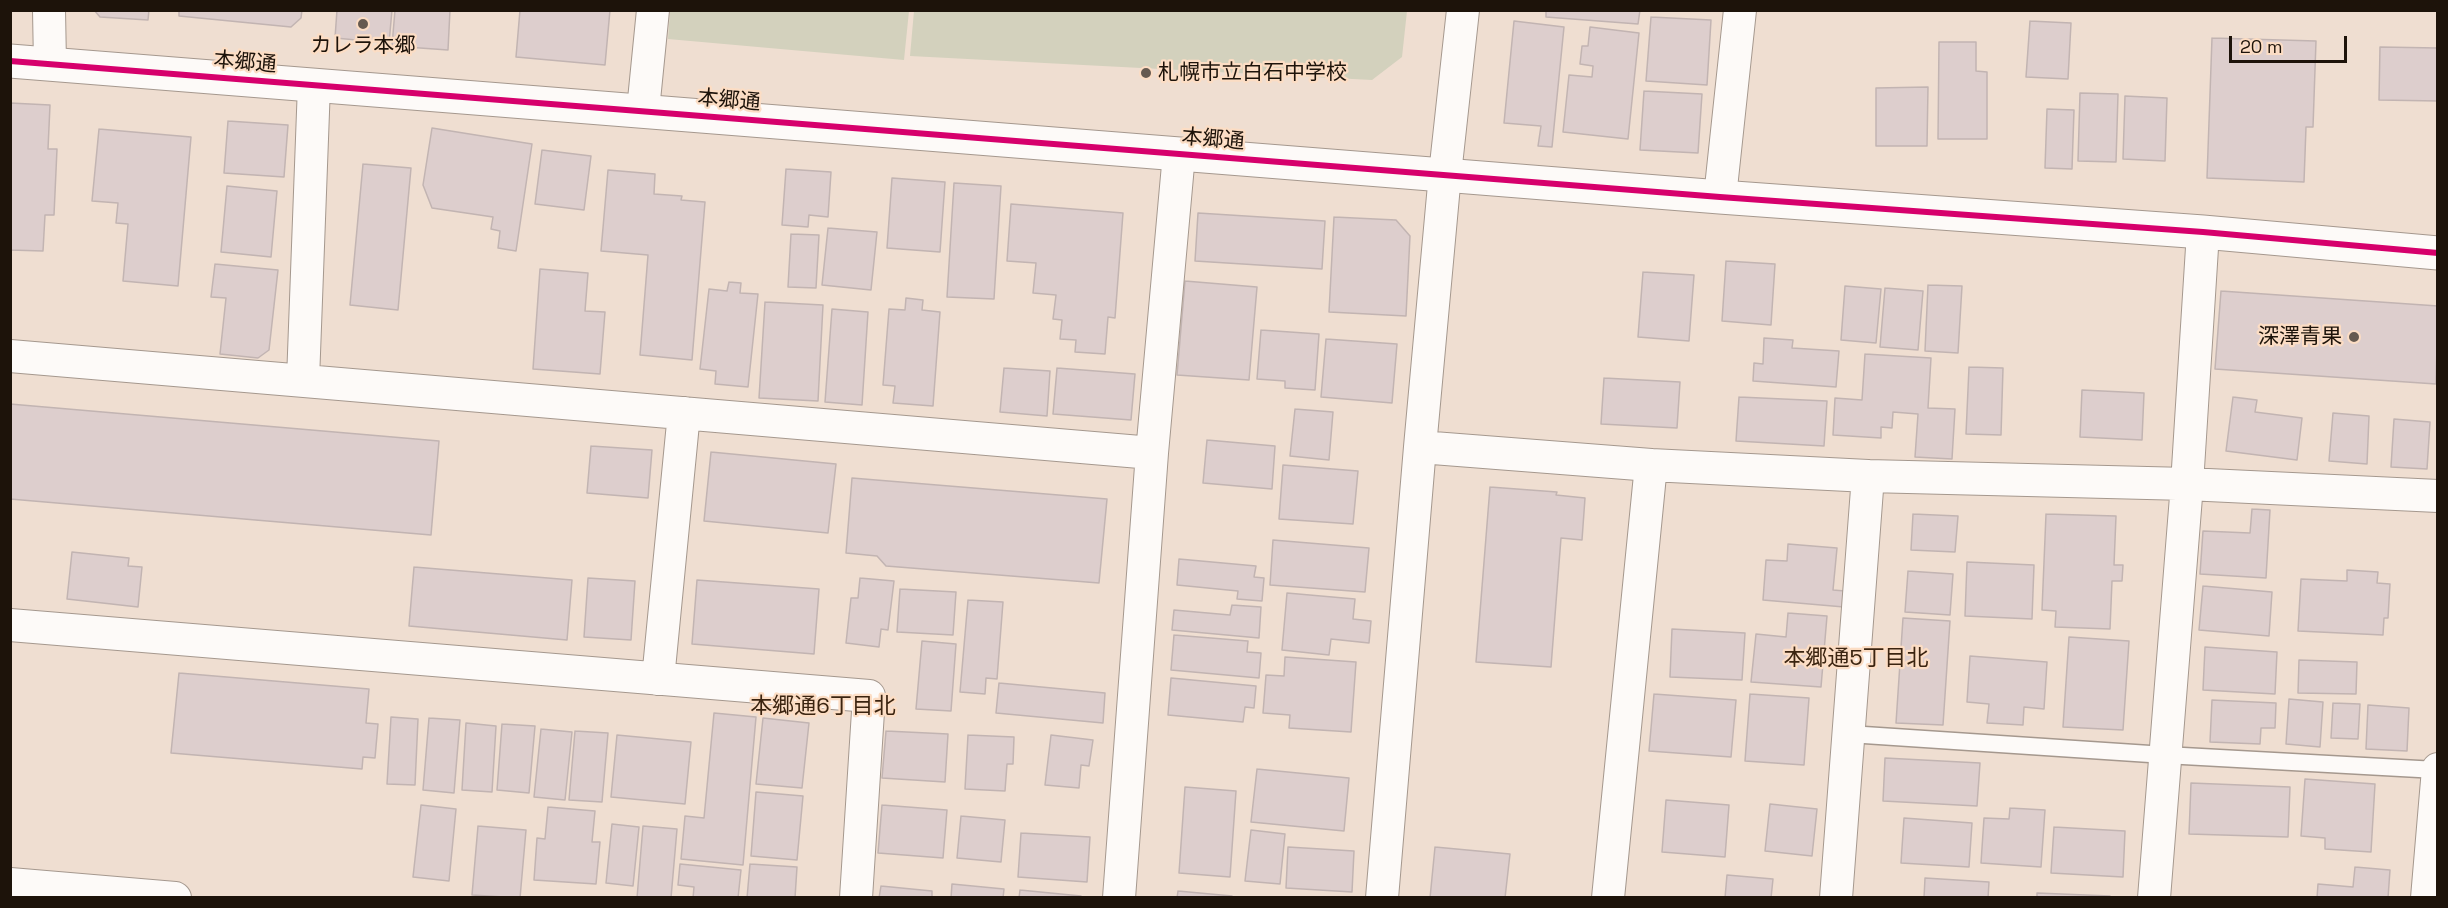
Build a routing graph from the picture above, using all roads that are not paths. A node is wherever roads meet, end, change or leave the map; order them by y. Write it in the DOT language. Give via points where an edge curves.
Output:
graph roads {
  1 [pos="49,10"];
  2 [pos="653,10"];
  3 [pos="1463,10"];
  4 [pos="1740,10"];
  5 [pos="10,61"];
  6 [pos="50,64"];
  7 [pos="314,85"];
  8 [pos="643,110"];
  9 [pos="1179,154"];
  10 [pos="1445,174"];
  11 [pos="1720,197"];
  12 [pos="2203,232"];
  13 [pos="2438,253"];
  14 [pos="10,356"];
  15 [pos="303,380"];
  16 [pos="684,413"];
  17 [pos="1420,447"];
  18 [pos="1152,453"];
  19 [pos="1651,465"];
  20 [pos="1868,476"];
  21 [pos="2187,484"];
  22 [pos="2438,496"];
  23 [pos="10,626"];
  24 [pos="658,679"];
  25 [pos="1849,734"];
  26 [pos="2165,755"];
  27 [pos="2437,769"];
  28 [pos="10,884"];
  29 [pos="175,897"];
  30 [pos="856,897"];
  31 [pos="1119,897"];
  32 [pos="1382,897"];
  33 [pos="1608,897"];
  34 [pos="1836,897"];
  35 [pos="2154,897"];
  36 [pos="2427,897"];
  1 -- 6 [label="street"];
  2 -- 8 [label="street"];
  3 -- 10 [label="street"];
  4 -- 11 [label="street"];
  5 -- 6 [label="street, 本郷通"];
  6 -- 7 [label="street, 本郷通"];
  7 -- 8 [label="street, 本郷通"];
  7 -- 15 [label="street"];
  8 -- 9 [label="street, 本郷通"];
  9 -- 10 [label="street, 本郷通"];
  9 -- 18 [label="street"];
  10 -- 11 [label="street, 本郷通"];
  10 -- 17 [label="street"];
  11 -- 12 [label="street, 本郷通"];
  12 -- 13 [label="street, 本郷通"];
  12 -- 21 [label="street"];
  14 -- 15 [label="street"];
  15 -- 16 [label="street"];
  16 -- 18 [label="street"];
  16 -- 24 [label="street"];
  17 -- 19 [label="street"];
  17 -- 32 [label="street"];
  18 -- 31 [label="street"];
  19 -- 20 [label="street"];
  19 -- 33 [label="street"];
  20 -- 21 [label="street"];
  20 -- 25 [label="street"];
  21 -- 22 [label="street"];
  21 -- 26 [label="street"];
  23 -- 24 [label="street"];
  24 -- 30 [label="street" via="869,696"];
  25 -- 26 [label="lane"];
  25 -- 34 [label="street"];
  26 -- 27 [label="lane"];
  26 -- 35 [label="street"];
  27 -- 36 [label="street"];
  28 -- 29 [label="street"];
}
